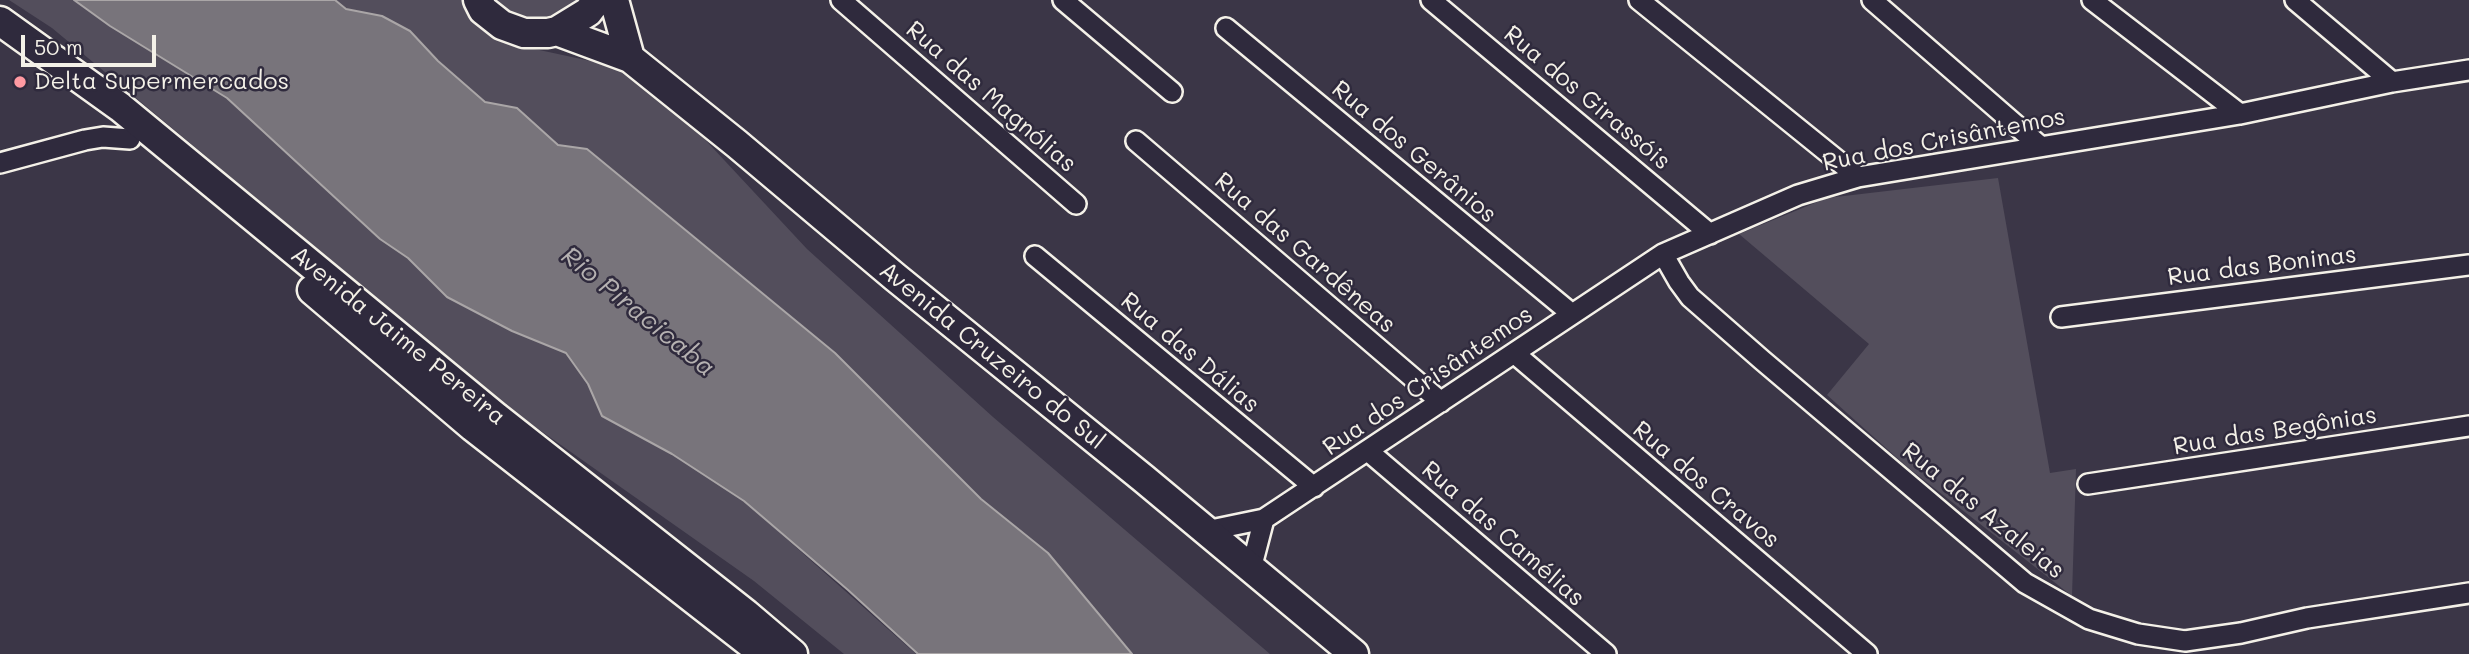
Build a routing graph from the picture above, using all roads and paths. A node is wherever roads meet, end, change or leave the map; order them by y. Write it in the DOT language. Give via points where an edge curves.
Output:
graph roads {
  1 [pos="478,0"];
  2 [pos="597,0"];
  3 [pos="614,0"];
  4 [pos="841,0"];
  5 [pos="1063,0"];
  6 [pos="1431,0"];
  7 [pos="1639,0"];
  8 [pos="1872,0"];
  9 [pos="2092,0"];
  10 [pos="2295,0"];
  11 [pos="0,21"];
  12 [pos="1226,28"];
  13 [pos="557,31"];
  14 [pos="0,43"];
  15 [pos="630,58"];
  16 [pos="2469,70"];
  17 [pos="2392,82"];
  18 [pos="1172,92"];
  19 [pos="2240,114"];
  20 [pos="130,139"];
  21 [pos="1136,141"];
  22 [pos="2040,146"];
  23 [pos="0,163"];
  24 [pos="1857,177"];
  25 [pos="1076,204"];
  26 [pos="1710,234"];
  27 [pos="1663,254"];
  28 [pos="1035,256"];
  29 [pos="2469,265"];
  30 [pos="1572,314"];
  31 [pos="2061,317"];
  32 [pos="1514,353"];
  33 [pos="1441,402"];
  34 [pos="2469,426"];
  35 [pos="1368,451"];
  36 [pos="2088,484"];
  37 [pos="1314,487"];
  38 [pos="1264,519"];
  39 [pos="1206,531"];
  40 [pos="1251,569"];
  41 [pos="2469,593"];
  42 [pos="764,654"];
  43 [pos="793,654"];
  44 [pos="1354,654"];
  45 [pos="1606,654"];
  46 [pos="1867,654"];
  1 -- 13 [label="main road" via="502,25 524,33"];
  2 -- 13 [label="main road" via="588,12"];
  3 -- 15 [label="main road"];
  4 -- 25 [label="street, Rua das Magnólias"];
  5 -- 18 [label="street"];
  6 -- 26 [label="street, Rua dos Girassóis"];
  7 -- 24 [label="street"];
  8 -- 22 [label="street"];
  9 -- 19 [label="street"];
  10 -- 17 [label="street"];
  11 -- 43 [label="main road, Avenida Jaime Pereira" via="120,107"];
  12 -- 30 [label="street, Rua dos Gerânios"];
  13 -- 15 [label="main road, Avenida Cruzeiro do Sul"];
  14 -- 20 [label="main road, Avenida Jaime Pereira"];
  15 -- 39 [label="main road, Avenida Cruzeiro do Sul"];
  16 -- 17 [label="street, Rua dos Crisântemos"];
  17 -- 19 [label="street, Rua dos Crisântemos"];
  19 -- 22 [label="street, Rua dos Crisântemos"];
  20 -- 23 [label="street" via="103,136"];
  20 -- 42 [label="main road, Avenida Jaime Pereira" via="473,427"];
  21 -- 33 [label="street, Rua das Gardêneas"];
  22 -- 24 [label="street, Rua dos Crisântemos"];
  24 -- 26 [label="street, Rua dos Crisântemos" via="1798,195"];
  26 -- 27 [label="street, Rua dos Crisântemos"];
  27 -- 30 [label="street, Rua dos Crisântemos"];
  27 -- 41 [label="street, Rua das Azaleias" via="1690,297 1762,360 2025,583 2089,619 2138,634 2185,641"];
  28 -- 37 [label="street, Rua das Dálias"];
  29 -- 31 [label="street, Rua das Boninas"];
  30 -- 32 [label="street, Rua dos Crisântemos"];
  32 -- 33 [label="street, Rua dos Crisântemos"];
  32 -- 46 [label="street, Rua dos Cravos"];
  33 -- 35 [label="street, Rua dos Crisântemos"];
  34 -- 36 [label="street, Rua das Begônias"];
  35 -- 37 [label="street, Rua dos Crisântemos"];
  35 -- 45 [label="street, Rua das Camélias"];
  37 -- 38 [label="street, Rua dos Crisântemos"];
  38 -- 39 [label="street, Rua dos Crisântemos"];
  38 -- 40 [label="street"];
  39 -- 40 [label="main road, Avenida Cruzeiro do Sul"];
  40 -- 44 [label="main road, Avenida Cruzeiro do Sul"];
}
